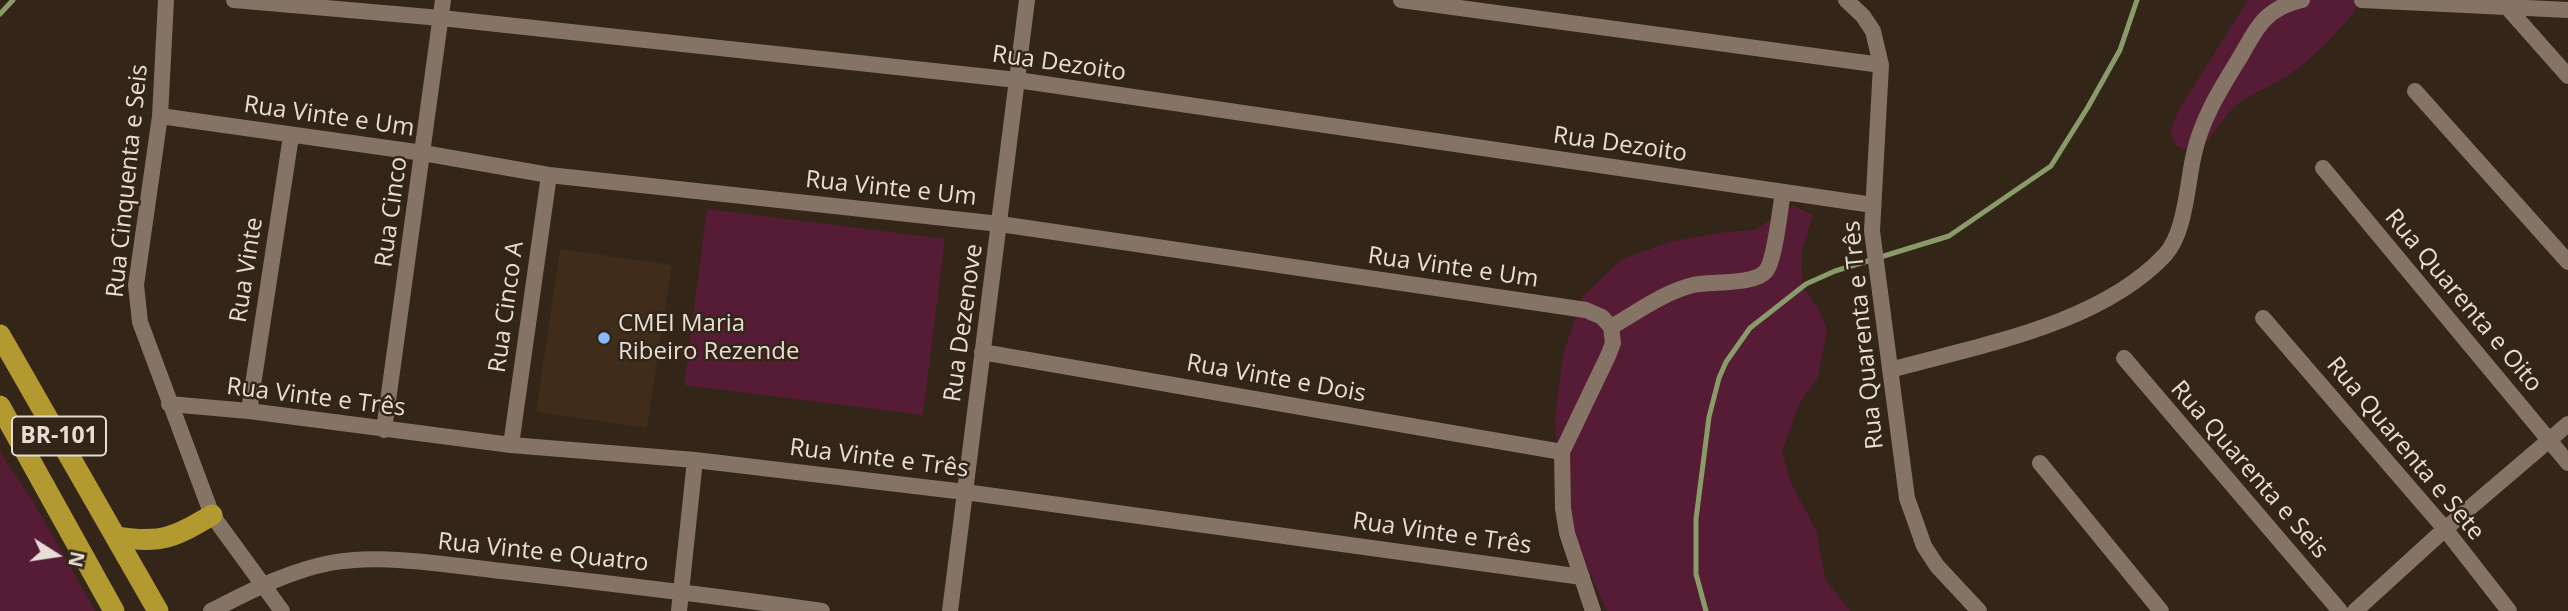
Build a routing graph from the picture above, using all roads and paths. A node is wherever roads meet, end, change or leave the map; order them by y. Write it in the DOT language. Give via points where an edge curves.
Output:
graph roads {
  1 [pos="166,0"];
  2 [pos="234,0"];
  3 [pos="443,0"];
  4 [pos="1027,0"];
  5 [pos="1401,0"];
  6 [pos="1846,0"];
  7 [pos="2302,0"];
  8 [pos="2362,0"];
  9 [pos="2506,6"];
  10 [pos="2564,10"];
  11 [pos="441,18"];
  12 [pos="1881,65"];
  13 [pos="2568,76"];
  14 [pos="1017,80"];
  15 [pos="2415,91"];
  16 [pos="160,116"];
  17 [pos="291,136"];
  18 [pos="423,153"];
  19 [pos="2323,168"];
  20 [pos="549,175"];
  21 [pos="1783,192"];
  22 [pos="1873,205"];
  23 [pos="1000,224"];
  24 [pos="2568,262"];
  25 [pos="2263,318"];
  26 [pos="1611,327"];
  27 [pos="0,335"];
  28 [pos="982,352"];
  29 [pos="2124,358"];
  30 [pos="1890,370"];
  31 [pos="169,404"];
  32 [pos="0,406"];
  33 [pos="249,411"];
  34 [pos="2568,424"];
  35 [pos="384,430"];
  36 [pos="2550,441"];
  37 [pos="511,445"];
  38 [pos="1562,452"];
  39 [pos="695,460"];
  40 [pos="2040,463"];
  41 [pos="2568,463"];
  42 [pos="965,492"];
  43 [pos="212,515"];
  44 [pos="2445,530"];
  45 [pos="118,537"];
  46 [pos="1582,577"];
  47 [pos="261,586"];
  48 [pos="681,591"];
  49 [pos="816,610"];
  50 [pos="114,611"];
  51 [pos="158,611"];
  52 [pos="211,611"];
  53 [pos="282,611"];
  54 [pos="679,611"];
  55 [pos="950,611"];
  56 [pos="1593,611"];
  57 [pos="1979,611"];
  58 [pos="2161,611"];
  59 [pos="2340,611"];
  60 [pos="2354,611"];
  61 [pos="2509,611"];
  1 -- 16 [label="street, Rua Cinquenta e Seis"];
  2 -- 11 [label="street, Rua Dezoito"];
  3 -- 11 [label="street, Rua Cinco"];
  4 -- 14 [label="street, Rua Dezenove"];
  5 -- 12 [label="street"];
  6 -- 12 [label="street, Rua Quarenta e Três" via="1873,31"];
  7 -- 30 [label="street" via="2284,5 2266,18 2210,107 2200,130 2174,241 2137,280 2112,297 2046,326"];
  8 -- 9 [label="street"];
  9 -- 10 [label="street"];
  9 -- 13 [label="street"];
  11 -- 14 [label="street, Rua Dezoito"];
  11 -- 18 [label="street, Rua Cinco"];
  12 -- 22 [label="street, Rua Quarenta e Três"];
  14 -- 21 [label="street, Rua Dezoito"];
  14 -- 23 [label="street, Rua Dezenove"];
  15 -- 24 [label="street"];
  16 -- 17 [label="street, Rua Vinte e Um"];
  16 -- 31 [label="street, Rua Cinquenta e Seis" via="136,285 140,322"];
  17 -- 18 [label="street, Rua Vinte e Um"];
  17 -- 33 [label="street, Rua Vinte"];
  18 -- 20 [label="street, Rua Vinte e Um"];
  18 -- 35 [label="street, Rua Cinco"];
  19 -- 36 [label="street, Rua Quarenta e Oito"];
  20 -- 23 [label="street, Rua Vinte e Um"];
  20 -- 37 [label="street, Rua Cinco A"];
  21 -- 22 [label="street, Rua Dezoito"];
  21 -- 26 [label="street" via="1765,273 1754,279 1679,290"];
  22 -- 30 [label="street, Rua Quarenta e Três" via="1875,260"];
  23 -- 26 [label="street, Rua Vinte e Um" via="1586,310"];
  23 -- 28 [label="street, Rua Dezenove"];
  25 -- 44 [label="street, Rua Quarenta e Sete"];
  26 -- 38 [label="street" via="1613,343 1608,356"];
  27 -- 45 [label="highway, BR-101"];
  28 -- 38 [label="street, Rua Vinte e Dois"];
  28 -- 42 [label="street, Rua Dezenove"];
  29 -- 59 [label="street, Rua Quarenta e Seis"];
  30 -- 57 [label="street, Rua Quarenta e Três" via="1914,525 1937,566"];
  31 -- 33 [label="street, Rua Vinte e Três"];
  31 -- 43 [label="street, Rua Cinquenta e Seis"];
  32 -- 50 [label="highway, BR-101"];
  33 -- 35 [label="street, Rua Vinte e Três"];
  34 -- 36 [label="street"];
  35 -- 37 [label="street, Rua Vinte e Três"];
  36 -- 41 [label="street, Rua Quarenta e Oito"];
  36 -- 44 [label="street"];
  37 -- 39 [label="street, Rua Vinte e Três"];
  38 -- 46 [label="street" via="1563,509"];
  39 -- 42 [label="street, Rua Vinte e Três"];
  39 -- 48 [label="street"];
  40 -- 58 [label="street"];
  42 -- 46 [label="street, Rua Vinte e Três"];
  42 -- 55 [label="street, Rua Dezenove"];
  43 -- 45 [label="highway" via="160,540"];
  43 -- 47 [label="street, Rua Cinquenta e Seis"];
  44 -- 60 [label="street"];
  44 -- 61 [label="street, Rua Quarenta e Sete"];
  45 -- 51 [label="highway, BR-101"];
  46 -- 56 [label="street"];
  47 -- 48 [label="street, Rua Vinte e Quatro" via="329,564 358,561 423,563"];
  47 -- 52 [label="street, Rua Vinte e Quatro"];
  47 -- 53 [label="street, Rua Cinquenta e Seis"];
  48 -- 49 [label="street, Rua Vinte e Quatro"];
  48 -- 54 [label="street"];
}
